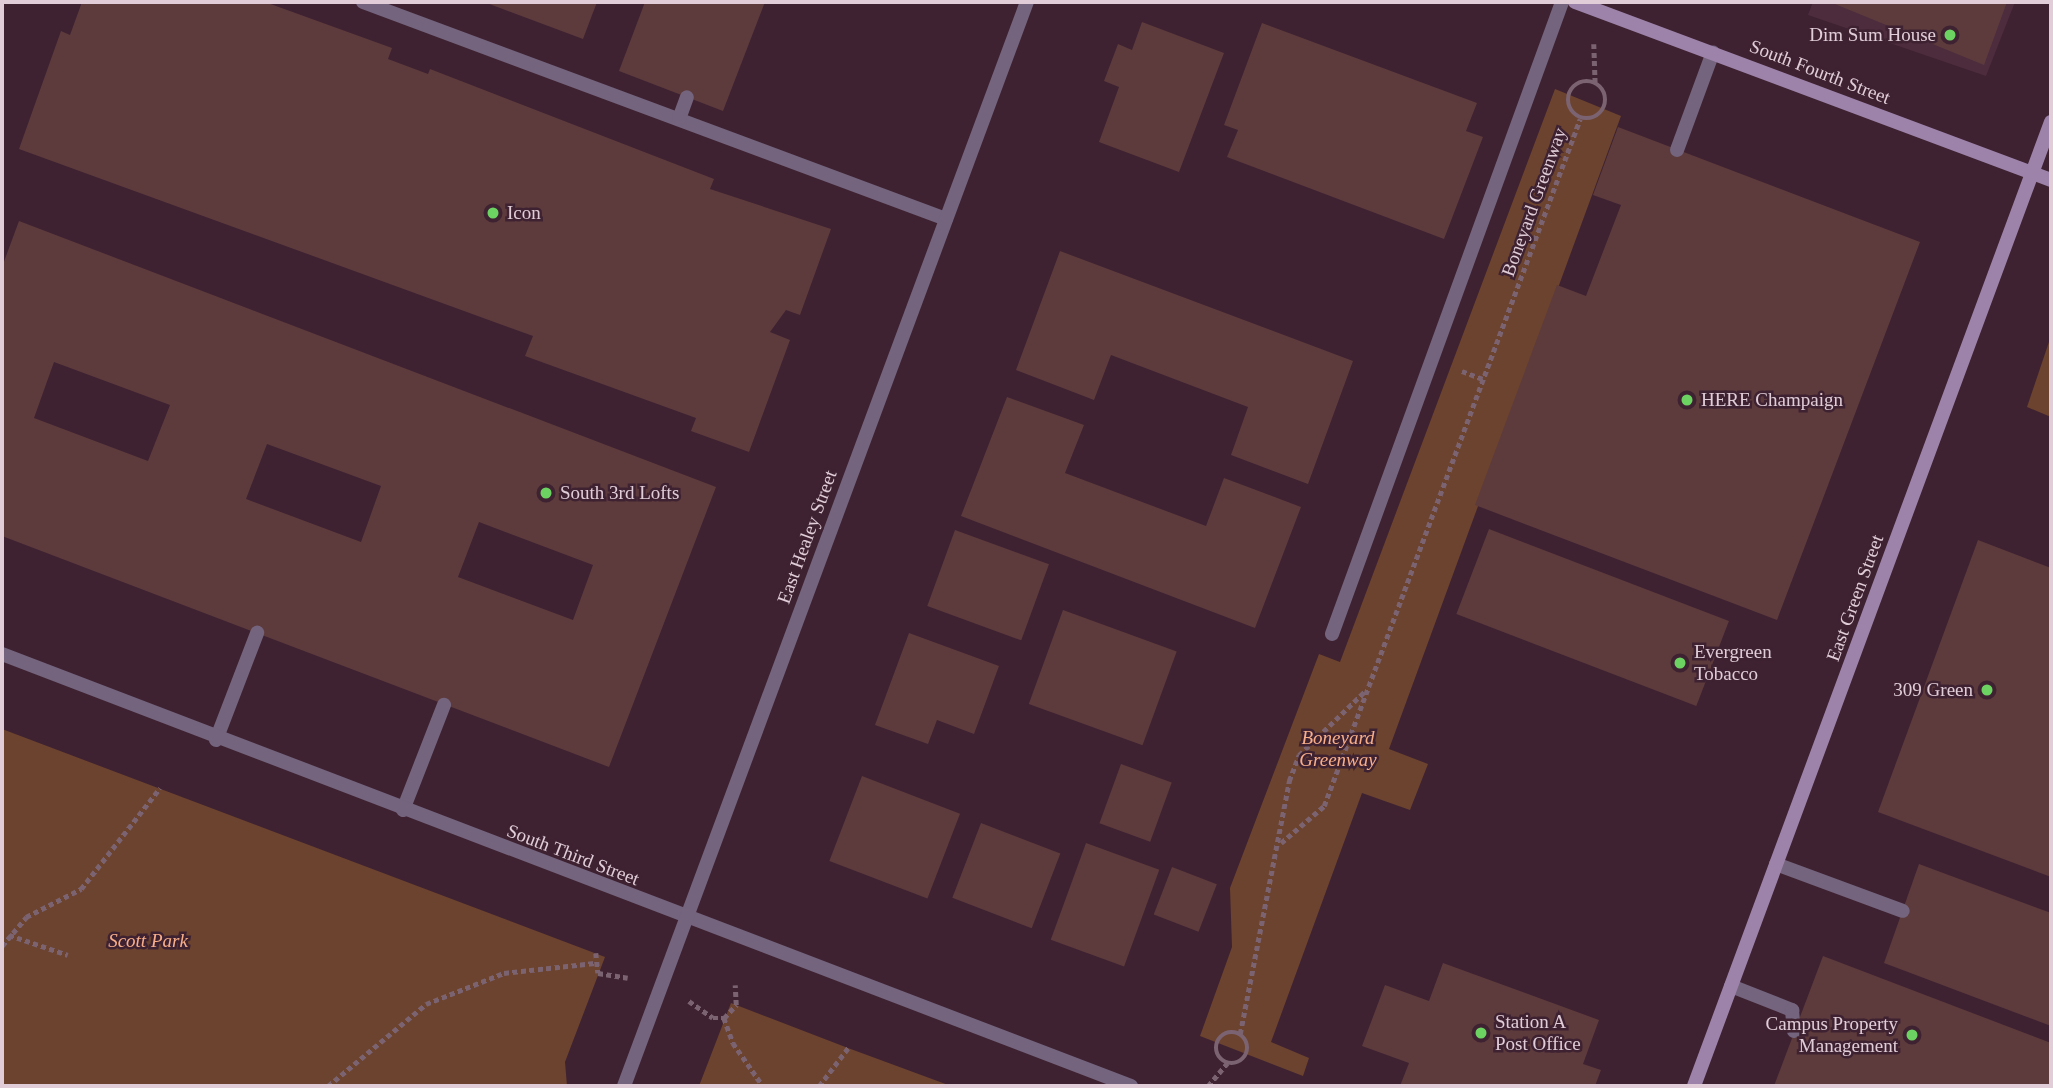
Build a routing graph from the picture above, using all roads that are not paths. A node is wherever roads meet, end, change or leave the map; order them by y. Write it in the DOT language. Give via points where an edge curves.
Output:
graph roads {
  1 [pos="363,2"];
  2 [pos="1027,2"];
  3 [pos="1562,2"];
  4 [pos="1575,2"];
  5 [pos="1713,52"];
  6 [pos="687,97"];
  7 [pos="679,119"];
  8 [pos="2051,122"];
  9 [pos="1676,149"];
  10 [pos="2032,173"];
  11 [pos="2051,180"];
  12 [pos="946,219"];
  13 [pos="257,633"];
  14 [pos="1332,634"];
  15 [pos="2,654"];
  16 [pos="444,705"];
  17 [pos="216,740"];
  18 [pos="403,810"];
  19 [pos="1776,864"];
  20 [pos="1903,911"];
  21 [pos="686,919"];
  22 [pos="1731,986"];
  23 [pos="1794,1031"];
  24 [pos="624,1086"];
  25 [pos="1131,1086"];
  26 [pos="1694,1086"];
  1 -- 7 [label="street"];
  2 -- 12 [label="street, East Healey Street"];
  3 -- 14 [label="street"];
  4 -- 5 [label="street, South Fourth Street"];
  5 -- 9 [label="street"];
  5 -- 10 [label="street, South Fourth Street"];
  6 -- 7 [label="street"];
  7 -- 12 [label="street"];
  8 -- 10 [label="street, East Green Street"];
  10 -- 11 [label="street, South Fourth Street"];
  10 -- 19 [label="street, East Green Street"];
  12 -- 21 [label="street, East Healey Street"];
  13 -- 17 [label="street"];
  15 -- 17 [label="street, South Third Street"];
  16 -- 18 [label="street"];
  17 -- 18 [label="street, South Third Street"];
  18 -- 21 [label="street, South Third Street"];
  19 -- 20 [label="street"];
  19 -- 22 [label="street, East Green Street"];
  21 -- 24 [label="street, East Healey Street"];
  21 -- 25 [label="street, South Third Street"];
  22 -- 23 [label="street" via="1792,1010"];
  22 -- 26 [label="street, East Green Street"];
}
